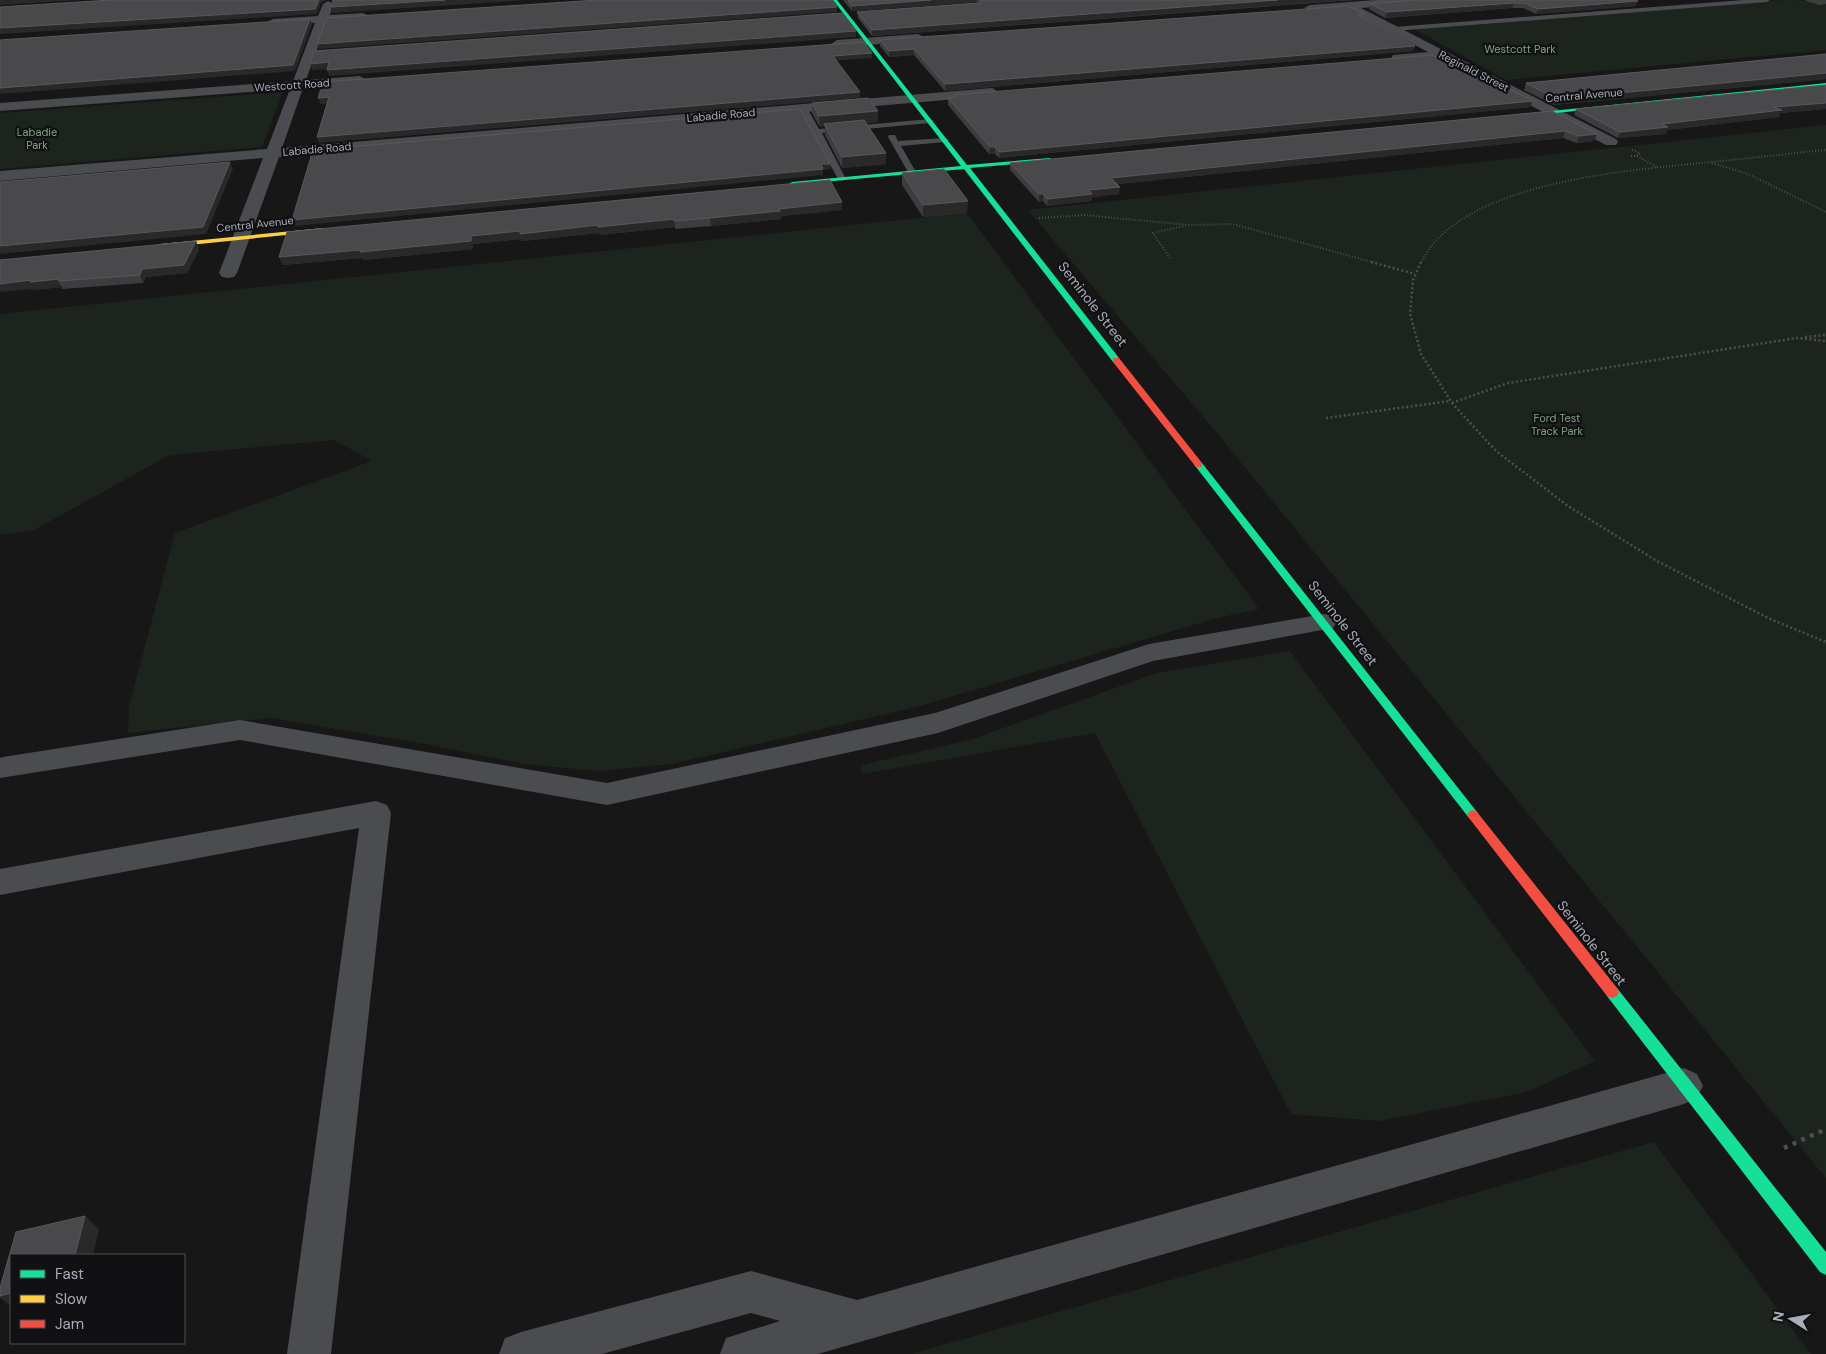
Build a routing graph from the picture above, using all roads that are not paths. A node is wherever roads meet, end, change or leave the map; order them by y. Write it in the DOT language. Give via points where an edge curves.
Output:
graph roads {
  1 [pos="329,0"];
  2 [pos="835,0"];
  3 [pos="1421,0"];
  4 [pos="1767,0"];
  5 [pos="1343,3"];
  6 [pos="1301,9"];
  7 [pos="379,15"];
  8 [pos="322,19"];
  9 [pos="265,22"];
  10 [pos="1394,29"];
  11 [pos="927,37"];
  12 [pos="868,42"];
  13 [pos="822,45"];
  14 [pos="1442,54"];
  15 [pos="1385,59"];
  16 [pos="370,79"];
  17 [pos="298,84"];
  18 [pos="1826,85"];
  19 [pos="1002,91"];
  20 [pos="913,99"];
  21 [pos="0,107"];
  22 [pos="803,108"];
  23 [pos="1551,111"];
  24 [pos="1500,116"];
  25 [pos="930,120"];
  26 [pos="817,131"];
  27 [pos="888,132"];
  28 [pos="945,140"];
  29 [pos="1611,142"];
  30 [pos="896,144"];
  31 [pos="273,153"];
  32 [pos="1056,158"];
  33 [pos="967,167"];
  34 [pos="912,172"];
  35 [pos="0,176"];
  36 [pos="842,179"];
  37 [pos="783,185"];
  38 [pos="331,229"];
  39 [pos="241,238"];
  40 [pos="145,247"];
  41 [pos="228,273"];
  42 [pos="1324,622"];
  43 [pos="3,768"];
  44 [pos="0,882"];
  45 [pos="1684,1086"];
  46 [pos="1826,1266"];
  47 [pos="856,1321"];
  48 [pos="308,1354"];
  49 [pos="521,1354"];
  50 [pos="742,1354"];
  1 -- 8 [label="street"];
  2 -- 12 [label="street, Seminole Street"];
  3 -- 5 [label="street"];
  4 -- 10 [label="lane"];
  5 -- 6 [label="street"];
  5 -- 10 [label="street, Reginald Street"];
  7 -- 8 [label="street"];
  8 -- 9 [label="street"];
  8 -- 17 [label="street" via="315,53"];
  10 -- 14 [label="street, Reginald Street"];
  11 -- 12 [label="street"];
  12 -- 13 [label="street"];
  12 -- 20 [label="street, Seminole Street"];
  14 -- 15 [label="street"];
  14 -- 23 [label="street, Reginald Street"];
  16 -- 17 [label="street, Westcott Road"];
  17 -- 21 [label="street, Westcott Road"];
  17 -- 31 [label="street"];
  18 -- 23 [label="street, Central Avenue"];
  19 -- 20 [label="street, Labadie Road"];
  20 -- 22 [label="street, Labadie Road"];
  20 -- 25 [label="street, Seminole Street"];
  22 -- 26 [label="lane"];
  22 -- 31 [label="street, Labadie Road"];
  23 -- 24 [label="street, Central Avenue"];
  23 -- 29 [label="street, Reginald Street"];
  25 -- 26 [label="lane"];
  25 -- 28 [label="street, Seminole Street"];
  26 -- 36 [label="lane"];
  27 -- 30 [label="lane"];
  28 -- 30 [label="lane"];
  28 -- 33 [label="street, Seminole Street"];
  30 -- 34 [label="lane"];
  31 -- 35 [label="street, Labadie Road"];
  31 -- 39 [label="street"];
  32 -- 33 [label="street"];
  33 -- 34 [label="street"];
  33 -- 42 [label="street, Seminole Street"];
  34 -- 36 [label="street"];
  36 -- 37 [label="street"];
  38 -- 39 [label="street, Central Avenue"];
  39 -- 40 [label="street, Central Avenue"];
  39 -- 41 [label="street"];
  42 -- 43 [label="street" via="1149,653 938,723 607,794 240,730"];
  42 -- 45 [label="street, Seminole Street"];
  44 -- 48 [label="street" via="376,813"];
  45 -- 46 [label="street, Seminole Street"];
  45 -- 47 [label="street"];
  47 -- 49 [label="street" via="751,1292"];
  47 -- 50 [label="street"];
}
